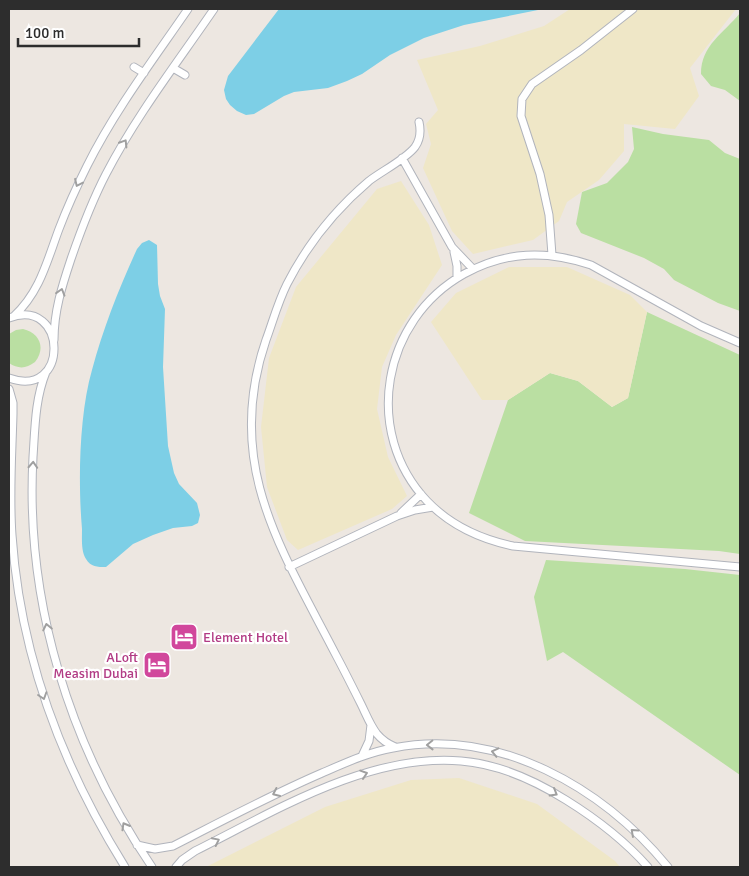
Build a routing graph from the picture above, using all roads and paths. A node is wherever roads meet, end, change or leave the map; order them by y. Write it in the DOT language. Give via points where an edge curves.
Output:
graph roads {
  1 [pos="188,9"];
  2 [pos="214,9"];
  3 [pos="633,9"];
  4 [pos="134,67"];
  5 [pos="173,68"];
  6 [pos="144,73"];
  7 [pos="185,75"];
  8 [pos="419,122"];
  9 [pos="402,158"];
  10 [pos="452,247"];
  11 [pos="552,255"];
  12 [pos="473,269"];
  13 [pos="457,278"];
  14 [pos="12,317"];
  15 [pos="54,340"];
  16 [pos="740,343"];
  17 [pos="46,372"];
  18 [pos="9,378"];
  19 [pos="9,389"];
  20 [pos="421,494"];
  21 [pos="433,507"];
  22 [pos="397,516"];
  23 [pos="289,566"];
  24 [pos="740,567"];
  25 [pos="371,725"];
  26 [pos="395,747"];
  27 [pos="362,756"];
  28 [pos="137,845"];
  29 [pos="126,867"];
  30 [pos="152,867"];
  31 [pos="176,867"];
  32 [pos="648,867"];
  33 [pos="668,867"];
  1 -- 6 [label="street"];
  2 -- 5 [label="street"];
  3 -- 11 [label="street" via="532,84 522,99 521,116 548,210"];
  4 -- 6 [label="street"];
  5 -- 7 [label="street"];
  15 -- 5 [label="street, one-way" via="60,292 96,194 116,156"];
  6 -- 14 [label="street, one-way" via="87,165 58,230 40,282 22,309"];
  8 -- 9 [label="street" via="418,140"];
  9 -- 10 [label="street"];
  9 -- 23 [label="street" via="360,190 328,222 309,248 276,307 260,357 251,445 265,507"];
  10 -- 12 [label="street"];
  10 -- 13 [label="street"];
  11 -- 12 [label="street" via="516,256"];
  11 -- 16 [label="street" via="591,265 701,326"];
  12 -- 13 [label="street"];
  13 -- 20 [label="street" via="415,317 398,349 389,384 389,421 393,439 405,470"];
  14 -- 15 [label="street" via="25,315 35,318 50,331"];
  15 -- 17 [label="street" via="54,357"];
  17 -- 18 [label="street" via="29,381"];
  28 -- 17 [label="street, one-way" via="108,795 80,735 59,673 44,609 32,491 37,401"];
  19 -- 29 [label="street, one-way" via="13,414 12,533 26,636 42,694 63,750 89,804"];
  20 -- 21 [label="street"];
  20 -- 22 [label="street"];
  21 -- 22 [label="street"];
  21 -- 24 [label="street" via="476,535 513,546"];
  22 -- 23 [label="street"];
  23 -- 25 [label="street"];
  25 -- 26 [label="street" via="381,738"];
  25 -- 27 [label="street" via="369,741"];
  26 -- 27 [label="street"];
  33 -- 26 [label="street, one-way" via="638,835 602,805 536,765 497,752 456,746"];
  27 -- 28 [label="street, one-way" via="273,795 173,846 155,849"];
  28 -- 30 [label="street"];
  31 -- 32 [label="street, one-way" via="195,851 339,783 399,764 446,760 508,771 553,792 612,833"];
}
